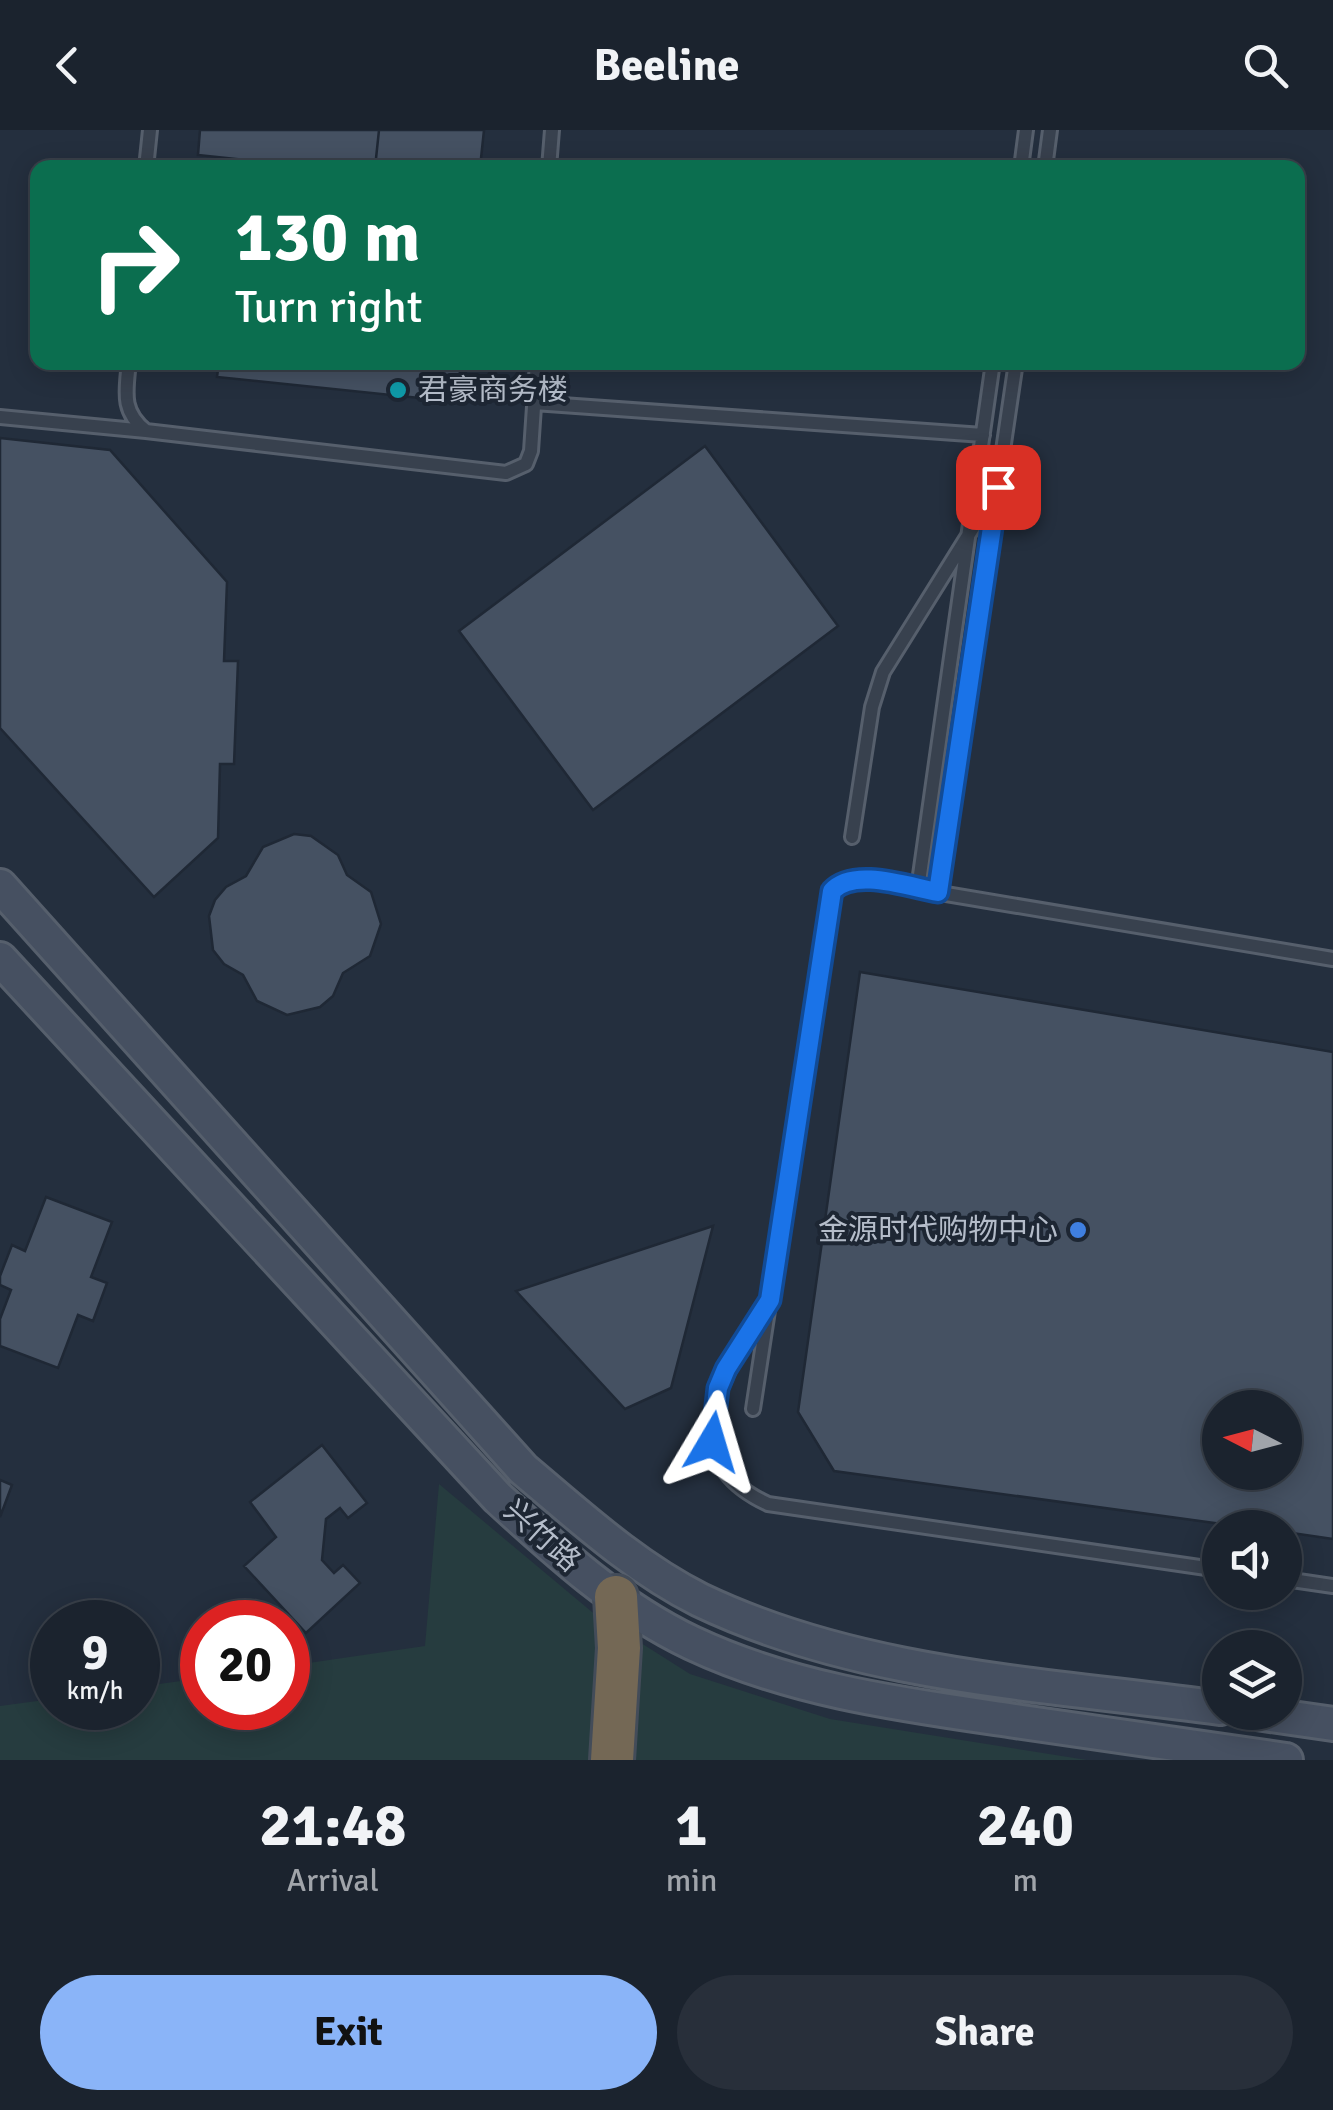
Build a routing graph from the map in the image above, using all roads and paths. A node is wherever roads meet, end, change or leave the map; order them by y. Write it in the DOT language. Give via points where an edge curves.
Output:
graph roads {
  1 [pos="150,130"];
  2 [pos="552,130"];
  3 [pos="1026,130"];
  4 [pos="1050,130"];
  5 [pos="147,160"];
  6 [pos="550,160"];
  7 [pos="1022,160"];
  8 [pos="1046,160"];
  9 [pos="128,370"];
  10 [pos="536,370"];
  11 [pos="992,370"];
  12 [pos="1015,370"];
  13 [pos="534,404"];
  14 [pos="0,416"];
  15 [pos="146,431"];
  16 [pos="982,435"];
  17 [pos="998,487"];
  18 [pos="969,534"];
  19 [pos="852,836"];
  20 [pos="0,886"];
  21 [pos="918,889"];
  22 [pos="938,892"];
  23 [pos="1333,959"];
  24 [pos="0,960"];
  25 [pos="770,1300"];
  26 [pos="753,1409"];
  27 [pos="1202,1567"];
  28 [pos="1302,1581"];
  29 [pos="1333,1586"];
  30 [pos="616,1596"];
  31 [pos="1202,1706"];
  32 [pos="1302,1720"];
  33 [pos="1333,1724"];
  34 [pos="612,1760"];
  35 [pos="1286,1760"];
  1 -- 5 [label="lane"];
  2 -- 6 [label="lane"];
  3 -- 7 [label="lane"];
  4 -- 8 [label="lane"];
  9 -- 15 [label="lane" via="125,406"];
  10 -- 13 [label="lane"];
  11 -- 16 [label="lane"];
  12 -- 17 [label="lane"];
  13 -- 15 [label="lane" via="526,464 506,473"];
  13 -- 16 [label="lane"];
  14 -- 15 [label="lane"];
  16 -- 18 [label="lane"];
  17 -- 18 [label="lane"];
  17 -- 22 [label="lane"];
  18 -- 19 [label="lane" via="883,672"];
  18 -- 21 [label="lane"];
  20 -- 31 [label="street, 兴竹路" via="523,1469 616,1547 698,1599 798,1641 888,1662"];
  21 -- 22 [label="lane"];
  21 -- 25 [label="lane" via="857,879 832,891"];
  22 -- 23 [label="lane"];
  24 -- 30 [label="street, 兴竹路" via="498,1498"];
  25 -- 26 [label="lane"];
  25 -- 27 [label="lane" via="718,1388 712,1442 722,1474 742,1492 768,1504"];
  28 -- 29 [label="lane"];
  30 -- 34 [label="highway" via="620,1648"];
  30 -- 35 [label="street, 兴竹路" via="690,1642 780,1678 888,1703"];
  32 -- 33 [label="street"];
}
